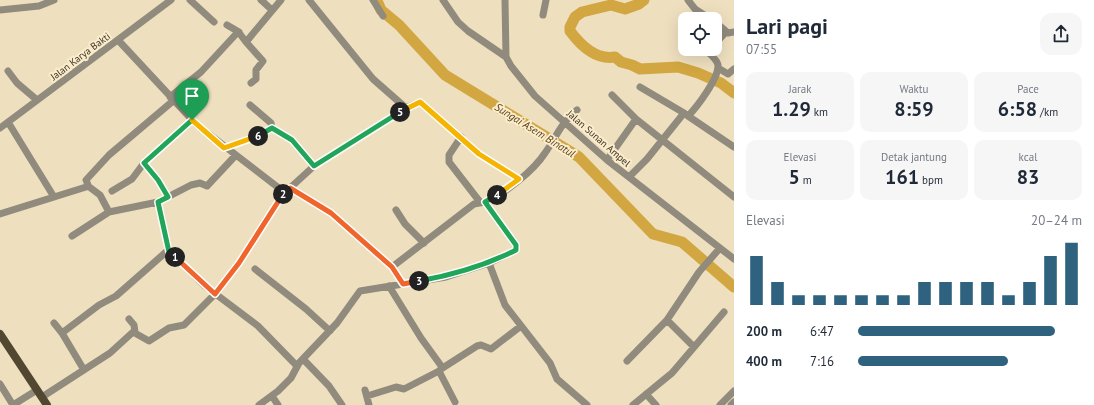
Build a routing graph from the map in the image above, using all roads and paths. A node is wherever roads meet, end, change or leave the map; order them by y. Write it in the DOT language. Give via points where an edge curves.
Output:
graph roads {
  1 [pos="54,0"];
  2 [pos="170,0"];
  3 [pos="190,0"];
  4 [pos="261,0"];
  5 [pos="281,0"];
  6 [pos="309,0"];
  7 [pos="373,0"];
  8 [pos="442,0"];
  9 [pos="505,0"];
  10 [pos="546,0"];
  11 [pos="688,0"];
  12 [pos="0,10"];
  13 [pos="272,10"];
  14 [pos="700,12"];
  15 [pos="543,15"];
  16 [pos="383,16"];
  17 [pos="214,22"];
  18 [pos="227,25"];
  19 [pos="238,32"];
  20 [pos="730,32"];
  21 [pos="722,38"];
  22 [pos="118,40"];
  23 [pos="246,42"];
  24 [pos="712,56"];
  25 [pos="506,57"];
  26 [pos="734,69"];
  27 [pos="8,71"];
  28 [pos="716,71"];
  29 [pos="251,83"];
  30 [pos="640,87"];
  31 [pos="612,96"];
  32 [pos="172,99"];
  33 [pos="37,100"];
  34 [pos="250,106"];
  35 [pos="406,108"];
  36 [pos="577,110"];
  37 [pos="686,115"];
  38 [pos="636,119"];
  39 [pos="192,120"];
  40 [pos="564,121"];
  41 [pos="8,122"];
  42 [pos="0,128"];
  43 [pos="272,128"];
  44 [pos="461,137"];
  45 [pos="663,139"];
  46 [pos="734,147"];
  47 [pos="224,148"];
  48 [pos="235,156"];
  49 [pos="607,160"];
  50 [pos="144,163"];
  51 [pos="314,166"];
  52 [pos="629,177"];
  53 [pos="519,179"];
  54 [pos="88,186"];
  55 [pos="287,190"];
  56 [pos="112,191"];
  57 [pos="54,197"];
  58 [pos="168,197"];
  59 [pos="734,197"];
  60 [pos="158,202"];
  61 [pos="483,202"];
  62 [pos="396,210"];
  63 [pos="109,212"];
  64 [pos="0,214"];
  65 [pos="72,236"];
  66 [pos="424,243"];
  67 [pos="720,248"];
  68 [pos="169,252"];
  69 [pos="734,260"];
  70 [pos="489,263"];
  71 [pos="392,267"];
  72 [pos="255,269"];
  73 [pos="403,284"];
  74 [pos="389,286"];
  75 [pos="215,294"];
  76 [pos="724,312"];
  77 [pos="129,319"];
  78 [pos="667,320"];
  79 [pos="54,323"];
  80 [pos="522,326"];
  81 [pos="330,331"];
  82 [pos="136,332"];
  83 [pos="62,333"];
  84 [pos="0,334"];
  85 [pos="694,347"];
  86 [pos="303,359"];
  87 [pos="628,361"];
  88 [pos="297,366"];
  89 [pos="441,369"];
  90 [pos="84,370"];
  91 [pos="0,384"];
  92 [pos="37,390"];
  93 [pos="646,394"];
  94 [pos="733,394"];
  95 [pos="272,396"];
  96 [pos="42,398"];
  97 [pos="577,402"];
  98 [pos="734,402"];
  99 [pos="454,404"];
  100 [pos="13,405"];
  101 [pos="47,405"];
  102 [pos="260,405"];
  103 [pos="278,405"];
  104 [pos="342,405"];
  105 [pos="369,405"];
  106 [pos="587,405"];
  107 [pos="633,405"];
  108 [pos="656,405"];
  109 [pos="720,405"];
  110 [pos="731,405"];
  1 -- 12 [label="street" via="39,6"];
  2 -- 22 [label="street, Jalan Karya Bakti"];
  3 -- 17 [label="street"];
  4 -- 13 [label="street"];
  5 -- 13 [label="street"];
  6 -- 35 [label="street" via="373,79"];
  7 -- 16 [label="street"];
  8 -- 25 [label="street" via="458,22"];
  9 -- 25 [label="street"];
  10 -- 15 [label="street"];
  11 -- 14 [label="street"];
  13 -- 23 [label="street"];
  18 -- 19 [label="street"];
  19 -- 23 [label="street"];
  19 -- 32 [label="street"];
  20 -- 21 [label="street"];
  22 -- 32 [label="street"];
  22 -- 33 [label="street, Jalan Karya Bakti"];
  23 -- 29 [label="street" via="263,61 256,70 256,79"];
  24 -- 28 [label="street" via="717,60"];
  25 -- 40 [label="street, Jalan Sunan Ampel" via="535,96"];
  26 -- 28 [label="street" via="728,74"];
  27 -- 33 [label="street"];
  28 -- 37 [label="street" via="705,94"];
  30 -- 37 [label="street"];
  31 -- 38 [label="street"];
  32 -- 39 [label="street"];
  32 -- 54 [label="street" via="109,155 86,180"];
  33 -- 41 [label="street, Jalan Karya Bakti"];
  34 -- 43 [label="street" via="271,123"];
  35 -- 44 [label="street" via="420,102"];
  35 -- 51 [label="street"];
  36 -- 40 [label="street"];
  37 -- 45 [label="street"];
  37 -- 46 [label="street"];
  38 -- 45 [label="street"];
  38 -- 49 [label="street"];
  39 -- 47 [label="street"];
  39 -- 50 [label="street"];
  40 -- 49 [label="street, Jalan Sunan Ampel"];
  40 -- 53 [label="street" via="544,154"];
  41 -- 42 [label="street, Jalan Karya Bakti"];
  41 -- 57 [label="street"];
  43 -- 47 [label="street"];
  43 -- 51 [label="street" via="292,140"];
  44 -- 53 [label="street" via="488,160"];
  44 -- 61 [label="street" via="449,155 449,162"];
  45 -- 52 [label="street"];
  45 -- 59 [label="street"];
  47 -- 48 [label="street"];
  48 -- 55 [label="street"];
  48 -- 58 [label="street" via="207,186 200,183 192,185"];
  49 -- 52 [label="street, Jalan Sunan Ampel"];
  50 -- 56 [label="street" via="132,179"];
  50 -- 58 [label="street"];
  51 -- 55 [label="street"];
  52 -- 67 [label="street, Jalan Sunan Ampel"];
  53 -- 61 [label="street"];
  54 -- 57 [label="street"];
  54 -- 63 [label="street" via="100,195"];
  55 -- 71 [label="street" via="331,213"];
  55 -- 75 [label="street" via="239,263"];
  57 -- 64 [label="street"];
  58 -- 60 [label="street"];
  60 -- 63 [label="street"];
  60 -- 68 [label="street"];
  61 -- 66 [label="street" via="474,204"];
  61 -- 70 [label="street" via="517,248"];
  62 -- 66 [label="street"];
  63 -- 65 [label="street"];
  66 -- 71 [label="street"];
  67 -- 69 [label="street, Jalan Sunan Ampel"];
  67 -- 78 [label="street" via="704,266"];
  68 -- 75 [label="street"];
  68 -- 83 [label="street" via="116,296"];
  70 -- 73 [label="street" via="446,277"];
  70 -- 80 [label="street" via="505,305"];
  71 -- 73 [label="street"];
  72 -- 81 [label="street"];
  73 -- 74 [label="street"];
  74 -- 81 [label="street" via="360,291"];
  74 -- 89 [label="street"];
  75 -- 82 [label="street" via="184,324 169,328 149,341"];
  75 -- 88 [label="street" via="258,326"];
  76 -- 85 [label="street"];
  77 -- 82 [label="street"];
  78 -- 85 [label="street"];
  78 -- 87 [label="street"];
  79 -- 83 [label="street"];
  80 -- 89 [label="street" via="491,349 477,346"];
  80 -- 97 [label="street"];
  81 -- 86 [label="street"];
  82 -- 90 [label="street"];
  83 -- 90 [label="street"];
  84 -- 92 [label="main road"];
  85 -- 93 [label="street" via="672,373"];
  86 -- 88 [label="street"];
  86 -- 104 [label="street" via="329,386"];
  88 -- 95 [label="street" via="291,378"];
  89 -- 99 [label="street"];
  89 -- 105 [label="street" via="404,389 396,387 366,393"];
  90 -- 96 [label="street"];
  91 -- 100 [label="street"];
  92 -- 96 [label="main road"];
  92 -- 100 [label="street"];
  93 -- 107 [label="street"];
  93 -- 108 [label="street"];
  94 -- 109 [label="street"];
  95 -- 102 [label="street"];
  95 -- 103 [label="street"];
  96 -- 101 [label="main road"];
  97 -- 106 [label="street"];
  98 -- 110 [label="street"];
}
